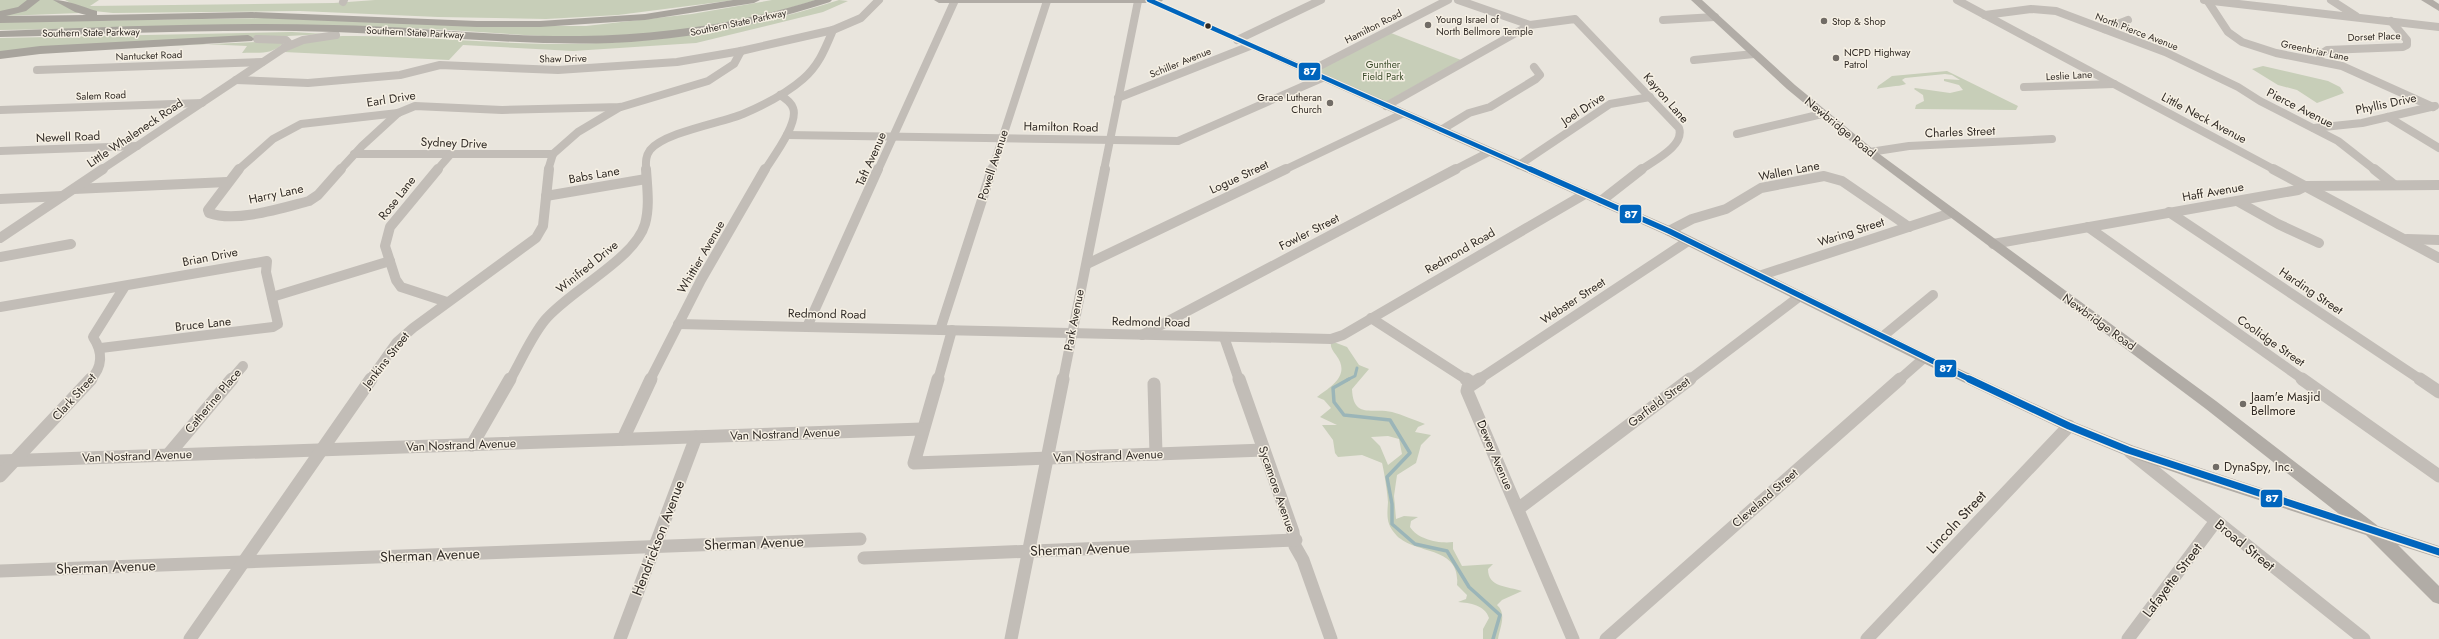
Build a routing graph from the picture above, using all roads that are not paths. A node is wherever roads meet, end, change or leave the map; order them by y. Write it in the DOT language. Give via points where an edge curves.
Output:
graph roads {
  1 [pos="34,0"];
  2 [pos="59,0"];
  3 [pos="754,0"];
  4 [pos="826,0"];
  5 [pos="879,0"];
  6 [pos="939,0"];
  7 [pos="955,0"];
  8 [pos="1149,0"];
  9 [pos="1321,0"];
  10 [pos="1448,0"];
  11 [pos="1458,0"];
  12 [pos="1696,0"];
  13 [pos="1957,0"];
  14 [pos="2206,0"];
  15 [pos="2331,0"];
  16 [pos="2426,0"];
  17 [pos="1047,1"];
  18 [pos="2439,8"];
  19 [pos="0,15"];
  20 [pos="234,15"];
  21 [pos="1985,15"];
  22 [pos="1715,17"];
  23 [pos="2358,18"];
  24 [pos="0,20"];
  25 [pos="1663,20"];
  26 [pos="2128,20"];
  27 [pos="2391,21"];
  28 [pos="1530,25"];
  29 [pos="2439,27"];
  30 [pos="2105,29"];
  31 [pos="833,30"];
  32 [pos="0,34"];
  33 [pos="817,34"];
  34 [pos="336,35"];
  35 [pos="493,36"];
  36 [pos="257,39"];
  37 [pos="829,40"];
  38 [pos="1237,40"];
  39 [pos="1250,46"];
  40 [pos="284,48"];
  41 [pos="741,51"];
  42 [pos="1754,54"];
  43 [pos="0,56"];
  44 [pos="1694,60"];
  45 [pos="2320,60"];
  46 [pos="263,62"];
  47 [pos="2188,62"];
  48 [pos="1534,67"];
  49 [pos="36,70"];
  50 [pos="1308,72"];
  51 [pos="1322,78"];
  52 [pos="236,80"];
  53 [pos="2115,84"];
  54 [pos="2024,87"];
  55 [pos="780,95"];
  56 [pos="1650,97"];
  57 [pos="1118,98"];
  58 [pos="202,103"];
  59 [pos="1386,106"];
  60 [pos="2436,106"];
  61 [pos="621,107"];
  62 [pos="0,110"];
  63 [pos="398,113"];
  64 [pos="1402,114"];
  65 [pos="1822,114"];
  66 [pos="2388,117"];
  67 [pos="2314,128"];
  68 [pos="1441,130"];
  69 [pos="1737,134"];
  70 [pos="787,135"];
  71 [pos="894,137"];
  72 [pos="1002,139"];
  73 [pos="2052,139"];
  74 [pos="1110,140"];
  75 [pos="138,146"];
  76 [pos="2439,148"];
  77 [pos="0,151"];
  78 [pos="1489,152"];
  79 [pos="1870,152"];
  80 [pos="354,154"];
  81 [pos="450,154"];
  82 [pos="553,154"];
  83 [pos="1519,165"];
  84 [pos="646,179"];
  85 [pos="227,182"];
  86 [pos="2394,185"];
  87 [pos="2439,185"];
  88 [pos="2306,186"];
  89 [pos="74,189"];
  90 [pos="1585,194"];
  91 [pos="63,196"];
  92 [pos="546,196"];
  93 [pos="0,199"];
  94 [pos="1601,200"];
  95 [pos="2237,201"];
  96 [pos="2170,212"];
  97 [pos="1951,213"];
  98 [pos="1909,227"];
  99 [pos="2088,227"];
  100 [pos="1669,231"];
  101 [pos="0,238"];
  102 [pos="2405,240"];
  103 [pos="2439,240"];
  104 [pos="1688,241"];
  105 [pos="2319,243"];
  106 [pos="71,244"];
  107 [pos="1993,244"];
  108 [pos="0,257"];
  109 [pos="2439,258"];
  110 [pos="390,261"];
  111 [pos="1087,264"];
  112 [pos="1759,276"];
  113 [pos="125,286"];
  114 [pos="1933,294"];
  115 [pos="1800,296"];
  116 [pos="272,297"];
  117 [pos="447,302"];
  118 [pos="0,307"];
  119 [pos="1371,318"];
  120 [pos="678,324"];
  121 [pos="807,327"];
  122 [pos="940,330"];
  123 [pos="952,330"];
  124 [pos="1072,333"];
  125 [pos="1142,335"];
  126 [pos="1224,337"];
  127 [pos="1882,337"];
  128 [pos="101,348"];
  129 [pos="1924,358"];
  130 [pos="243,366"];
  131 [pos="1472,383"];
  132 [pos="1154,384"];
  133 [pos="2439,392"];
  134 [pos="2068,426"];
  135 [pos="922,429"];
  136 [pos="696,437"];
  137 [pos="623,439"];
  138 [pos="472,444"];
  139 [pos="321,450"];
  140 [pos="1264,450"];
  141 [pos="2128,450"];
  142 [pos="1156,454"];
  143 [pos="168,455"];
  144 [pos="1047,458"];
  145 [pos="0,461"];
  146 [pos="15,461"];
  147 [pos="0,476"];
  148 [pos="2439,476"];
  149 [pos="1518,509"];
  150 [pos="2216,521"];
  151 [pos="2373,531"];
  152 [pos="860,539"];
  153 [pos="1296,540"];
  154 [pos="655,546"];
  155 [pos="1028,552"];
  156 [pos="2439,552"];
  157 [pos="864,558"];
  158 [pos="243,562"];
  159 [pos="0,571"];
  160 [pos="2439,597"];
  161 [pos="190,639"];
  162 [pos="620,639"];
  163 [pos="1011,639"];
  164 [pos="1331,639"];
  165 [pos="1573,639"];
  166 [pos="1606,639"];
  167 [pos="1867,639"];
  168 [pos="2128,639"];
  169 [pos="2364,639"];
  1 -- 19 [label="highway" via="22,8"];
  2 -- 20 [label="highway" via="79,10 96,14"];
  3 -- 20 [label="highway, Southern State Parkway" via="645,17 540,24"];
  4 -- 35 [label="highway, Southern State Parkway" via="742,23 654,36 575,40"];
  5 -- 31 [label="street, Shaw Drive" via="861,18"];
  6 -- 7 [label="main road"];
  7 -- 17 [label="main road"];
  7 -- 71 [label="street, Taft Avenue"];
  8 -- 17 [label="main road"];
  8 -- 38 [label="main road"];
  8 -- 57 [label="street, Park Avenue"];
  9 -- 38 [label="street"];
  10 -- 50 [label="street, Hamilton Road"];
  11 -- 28 [label="street"];
  12 -- 22 [label="main road, Newbridge Road"];
  13 -- 21 [label="street, Little Neck Avenue"];
  14 -- 23 [label="street"];
  14 -- 45 [label="street, Greenbriar Lane" via="2228,32 2242,42 2276,54"];
  15 -- 23 [label="street"];
  16 -- 18 [label="main road"];
  17 -- 72 [label="street, Powell Avenue"];
  20 -- 24 [label="highway, Southern State Parkway"];
  21 -- 30 [label="street, North Pierce Avenue" via="2031,9 2046,10 2070,15"];
  21 -- 53 [label="street, Little Neck Avenue"];
  22 -- 25 [label="street"];
  22 -- 42 [label="main road, Newbridge Road"];
  23 -- 27 [label="street"];
  26 -- 30 [label="street"];
  27 -- 29 [label="street"];
  27 -- 45 [label="street, Dorset Place" via="2407,40 2407,45 2332,49 2321,54"];
  28 -- 56 [label="street, Kayron Lane" via="1575,19 1583,24"];
  28 -- 59 [label="street"];
  30 -- 47 [label="street, North Pierce Avenue"];
  31 -- 33 [label="street, Shaw Drive"];
  31 -- 37 [label="street, Winifred Drive"];
  32 -- 35 [label="highway, Southern State Parkway" via="300,28"];
  33 -- 37 [label="street" via="826,36"];
  33 -- 41 [label="street, Shaw Drive"];
  34 -- 35 [label="highway"];
  34 -- 36 [label="highway"];
  34 -- 40 [label="street, Little Whaleneck Road" via="306,39"];
  36 -- 40 [label="street" via="286,40 288,42"];
  36 -- 43 [label="highway" via="40,50"];
  37 -- 55 [label="street, Winifred Drive" via="813,70"];
  38 -- 39 [label="main road"];
  39 -- 50 [label="main road"];
  39 -- 57 [label="street, Schiller Avenue"];
  40 -- 46 [label="street, Little Whaleneck Road"];
  41 -- 52 [label="street, Shaw Drive" via="677,62 589,68 543,70 443,65 400,75 308,83"];
  41 -- 61 [label="street, Earl Drive" via="734,64 708,81"];
  42 -- 44 [label="street"];
  42 -- 65 [label="main road, Newbridge Road"];
  45 -- 60 [label="street, Greenbriar Lane" via="2353,70"];
  46 -- 49 [label="street, Nantucket Road"];
  46 -- 52 [label="street, Little Whaleneck Road"];
  47 -- 67 [label="street, Pierce Avenue"];
  48 -- 68 [label="street" via="1540,75 1536,79 1490,107 1469,113"];
  50 -- 51 [label="main road"];
  51 -- 59 [label="main road"];
  51 -- 74 [label="street, Hamilton Road" via="1178,141"];
  52 -- 58 [label="street, Little Whaleneck Road"];
  53 -- 54 [label="street, Leslie Lane"];
  53 -- 88 [label="street, Little Neck Avenue"];
  55 -- 70 [label="street, Whittier Avenue" via="793,105 795,111 795,119"];
  55 -- 84 [label="street, Winifred Drive" via="743,114 664,140 648,154"];
  56 -- 83 [label="street, Joel Drive" via="1610,104"];
  56 -- 94 [label="street, Kayron Lane" via="1679,128 1681,138"];
  57 -- 74 [label="street, Park Avenue"];
  58 -- 62 [label="street, Salem Road"];
  58 -- 75 [label="street, Little Whaleneck Road"];
  59 -- 64 [label="main road"];
  60 -- 66 [label="street, Phyllis Drive"];
  61 -- 63 [label="street, Earl Drive" via="502,110 415,106"];
  61 -- 82 [label="street" via="578,132"];
  63 -- 80 [label="street, Harry Lane"];
  63 -- 85 [label="street, Earl Drive" via="301,124 286,131 245,162"];
  64 -- 68 [label="main road"];
  64 -- 111 [label="street, Logue Street"];
  65 -- 69 [label="street"];
  65 -- 79 [label="main road, Newbridge Road"];
  66 -- 67 [label="street, Phyllis Drive"];
  66 -- 76 [label="street" via="2420,134"];
  67 -- 86 [label="street, Pierce Avenue" via="2338,141"];
  68 -- 78 [label="main road"];
  70 -- 71 [label="street, Hamilton Road"];
  70 -- 120 [label="street, Whittier Avenue"];
  71 -- 72 [label="street, Hamilton Road"];
  71 -- 121 [label="street, Taft Avenue"];
  72 -- 74 [label="street, Hamilton Road"];
  72 -- 122 [label="street, Powell Avenue"];
  73 -- 79 [label="street, Charles Street" via="2038,142 1909,146"];
  74 -- 111 [label="street, Park Avenue"];
  75 -- 77 [label="street, Newell Road"];
  75 -- 89 [label="street, Little Whaleneck Road"];
  78 -- 83 [label="main road"];
  78 -- 125 [label="street, Fowler Street"];
  79 -- 97 [label="main road, Newbridge Road"];
  80 -- 81 [label="street, Sydney Drive"];
  80 -- 85 [label="street, Harry Lane" via="318,195 309,201 232,216 213,216 208,210"];
  81 -- 82 [label="street, Sydney Drive"];
  81 -- 110 [label="street, Rose Lane" via="390,228 385,246"];
  82 -- 92 [label="street, Jenkins Street"];
  83 -- 90 [label="main road"];
  84 -- 92 [label="street, Babs Lane"];
  84 -- 138 [label="street, Winifred Drive" via="648,209 645,225 636,240 616,261 573,294 545,320"];
  85 -- 89 [label="street"];
  86 -- 87 [label="street, Haff Avenue"];
  86 -- 88 [label="street, Haff Avenue"];
  88 -- 95 [label="street, Haff Avenue" via="2298,190"];
  88 -- 102 [label="street, Little Neck Avenue"];
  89 -- 91 [label="street, Little Whaleneck Road"];
  90 -- 94 [label="main road"];
  90 -- 119 [label="street, Redmond Road"];
  91 -- 93 [label="street"];
  91 -- 101 [label="street, Little Whaleneck Road"];
  92 -- 117 [label="street, Jenkins Street" via="543,226 536,238"];
  94 -- 100 [label="main road"];
  95 -- 96 [label="street, Haff Avenue"];
  95 -- 105 [label="street"];
  96 -- 99 [label="street, Haff Avenue"];
  96 -- 133 [label="street, Harding Street"];
  97 -- 98 [label="street, Waring Street"];
  97 -- 107 [label="main road, Newbridge Road"];
  98 -- 100 [label="street, Wallen Lane" via="1842,181 1824,176 1761,188 1726,209 1692,218"];
  98 -- 112 [label="street, Waring Street"];
  99 -- 107 [label="street, Haff Avenue"];
  99 -- 148 [label="street, Coolidge Street"];
  100 -- 104 [label="main road"];
  102 -- 103 [label="street"];
  102 -- 109 [label="street, Little Neck Avenue"];
  104 -- 112 [label="main road"];
  104 -- 131 [label="street, Webster Street"];
  106 -- 108 [label="street"];
  107 -- 151 [label="main road, Newbridge Road" via="2211,405"];
  110 -- 116 [label="street"];
  110 -- 117 [label="street, Rose Lane" via="401,287"];
  111 -- 124 [label="street, Park Avenue" via="1084,267"];
  112 -- 115 [label="main road"];
  113 -- 116 [label="street, Brian Drive" via="263,260 267,261 266,272"];
  113 -- 118 [label="street, Brian Drive"];
  113 -- 128 [label="street, Clark Street" via="93,336"];
  114 -- 127 [label="street"];
  115 -- 127 [label="main road"];
  115 -- 149 [label="street, Garfield Street"];
  116 -- 128 [label="street, Bruce Lane" via="278,324 266,330"];
  117 -- 139 [label="street, Jenkins Street" via="397,342"];
  119 -- 126 [label="street, Redmond Road" via="1343,335 1331,339"];
  119 -- 131 [label="street"];
  120 -- 121 [label="street, Redmond Road"];
  120 -- 137 [label="street, Whittier Avenue" via="651,375"];
  121 -- 122 [label="street, Redmond Road"];
  122 -- 123 [label="street, Redmond Road"];
  123 -- 124 [label="street, Redmond Road"];
  123 -- 135 [label="street"];
  124 -- 125 [label="street, Redmond Road"];
  124 -- 144 [label="street, Park Avenue"];
  125 -- 126 [label="street, Redmond Road"];
  126 -- 140 [label="street, Sycamore Avenue"];
  127 -- 129 [label="main road"];
  128 -- 146 [label="street, Clark Street" via="101,364 94,376"];
  129 -- 134 [label="main road"];
  129 -- 166 [label="street, Cleveland Street"];
  130 -- 143 [label="street, Catherine Place"];
  131 -- 149 [label="street, Dewey Avenue" via="1467,391"];
  132 -- 142 [label="street"];
  134 -- 141 [label="main road"];
  134 -- 167 [label="street, Lincoln Street"];
  135 -- 136 [label="street, Van Nostrand Avenue"];
  135 -- 144 [label="street, Van Nostrand Avenue" via="914,463"];
  136 -- 137 [label="street, Van Nostrand Avenue"];
  136 -- 154 [label="street, Hendrickson Avenue"];
  137 -- 138 [label="street, Van Nostrand Avenue"];
  138 -- 139 [label="street, Van Nostrand Avenue"];
  139 -- 143 [label="street, Van Nostrand Avenue"];
  139 -- 158 [label="street, Jenkins Street"];
  140 -- 142 [label="street, Van Nostrand Avenue"];
  140 -- 153 [label="street, Sycamore Avenue"];
  141 -- 150 [label="street, Broad Street"];
  141 -- 151 [label="main road"];
  142 -- 144 [label="street, Van Nostrand Avenue"];
  143 -- 146 [label="street, Van Nostrand Avenue"];
  144 -- 155 [label="street, Park Avenue"];
  145 -- 146 [label="street, Van Nostrand Avenue"];
  146 -- 147 [label="street, Clark Street"];
  149 -- 165 [label="street, Dewey Avenue"];
  150 -- 168 [label="street, Lafayette Street"];
  150 -- 169 [label="street, Broad Street"];
  151 -- 156 [label="main road"];
  151 -- 160 [label="main road, Newbridge Road"];
  152 -- 154 [label="street, Sherman Avenue"];
  153 -- 155 [label="street, Sherman Avenue"];
  153 -- 164 [label="street, Sycamore Avenue" via="1295,546 1303,560"];
  154 -- 158 [label="street, Sherman Avenue"];
  154 -- 162 [label="street, Hendrickson Avenue"];
  155 -- 157 [label="street, Sherman Avenue"];
  155 -- 163 [label="street, Park Avenue"];
  158 -- 159 [label="street, Sherman Avenue"];
  158 -- 161 [label="street, Jenkins Street"];
}
